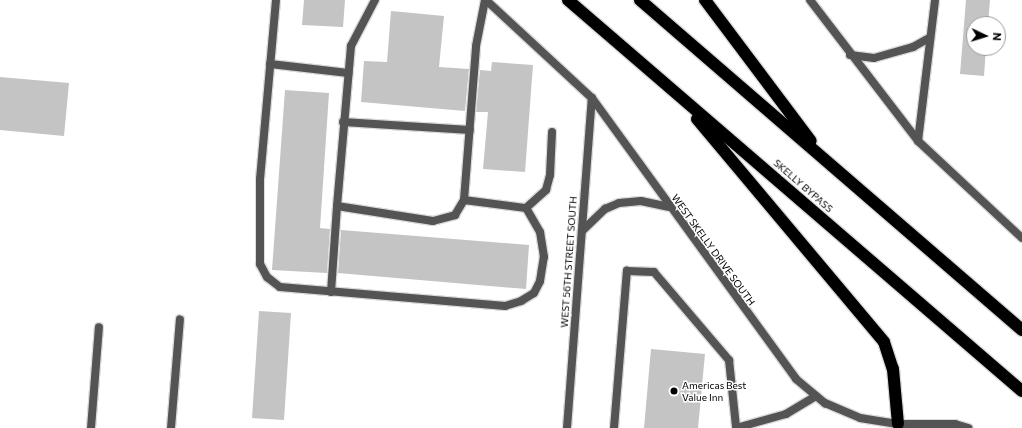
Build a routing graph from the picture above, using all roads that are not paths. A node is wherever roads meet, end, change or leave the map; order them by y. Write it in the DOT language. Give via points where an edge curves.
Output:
graph roads {
  1 [pos="276,0"];
  2 [pos="375,0"];
  3 [pos="486,0"];
  4 [pos="568,0"];
  5 [pos="640,0"];
  6 [pos="705,0"];
  7 [pos="810,0"];
  8 [pos="935,0"];
  9 [pos="929,38"];
  10 [pos="850,55"];
  11 [pos="270,64"];
  12 [pos="348,73"];
  13 [pos="673,90"];
  14 [pos="592,98"];
  15 [pos="343,122"];
  16 [pos="470,130"];
  17 [pos="552,132"];
  18 [pos="918,141"];
  19 [pos="825,159"];
  20 [pos="464,200"];
  21 [pos="337,206"];
  22 [pos="669,207"];
  23 [pos="526,208"];
  24 [pos="582,231"];
  25 [pos="1022,238"];
  26 [pos="331,292"];
  27 [pos="180,320"];
  28 [pos="99,326"];
  29 [pos="1022,330"];
  30 [pos="1022,391"];
  31 [pos="816,396"];
  32 [pos="898,426"];
  33 [pos="92,428"];
  34 [pos="171,428"];
  35 [pos="567,428"];
  36 [pos="614,428"];
  37 [pos="736,428"];
  38 [pos="968,428"];
  1 -- 11 [label="street"];
  2 -- 12 [label="street" via="351,46"];
  3 -- 14 [label="street, WEST SKELLY DRIVE SOUTH"];
  3 -- 16 [label="street" via="476,46"];
  4 -- 13 [label="highway, SKELLY BYPASS"];
  5 -- 19 [label="highway"];
  6 -- 19 [label="highway"];
  7 -- 10 [label="street"];
  8 -- 9 [label="street"];
  9 -- 10 [label="street" via="913,47 874,58"];
  9 -- 18 [label="street"];
  10 -- 18 [label="street"];
  11 -- 12 [label="street"];
  11 -- 26 [label="street" via="260,179 260,264 267,277 280,287"];
  12 -- 15 [label="street"];
  13 -- 30 [label="highway, SKELLY BYPASS"];
  13 -- 32 [label="highway" via="884,342 893,369"];
  14 -- 22 [label="street, WEST SKELLY DRIVE SOUTH"];
  14 -- 24 [label="street, WEST 56TH STREET SOUTH"];
  15 -- 16 [label="street"];
  15 -- 21 [label="street"];
  16 -- 20 [label="street"];
  17 -- 23 [label="street" via="550,175 546,190"];
  18 -- 25 [label="street"];
  19 -- 29 [label="highway"];
  20 -- 21 [label="street" via="455,215 433,221"];
  20 -- 23 [label="street"];
  21 -- 26 [label="street"];
  22 -- 24 [label="street" via="641,201 619,203 606,208"];
  22 -- 31 [label="street, WEST SKELLY DRIVE SOUTH" via="796,380"];
  23 -- 26 [label="street" via="540,232 544,258 540,281 534,293 521,301 505,306"];
  24 -- 35 [label="street, WEST 56TH STREET SOUTH"];
  27 -- 34 [label="street"];
  28 -- 33 [label="street"];
  31 -- 32 [label="street, WEST SKELLY DRIVE SOUTH" via="824,403 860,418"];
  31 -- 37 [label="street" via="786,414"];
  32 -- 38 [label="street, WEST SKELLY DRIVE SOUTH" via="955,424"];
  36 -- 37 [label="street" via="627,271 654,272 730,360"];
}
